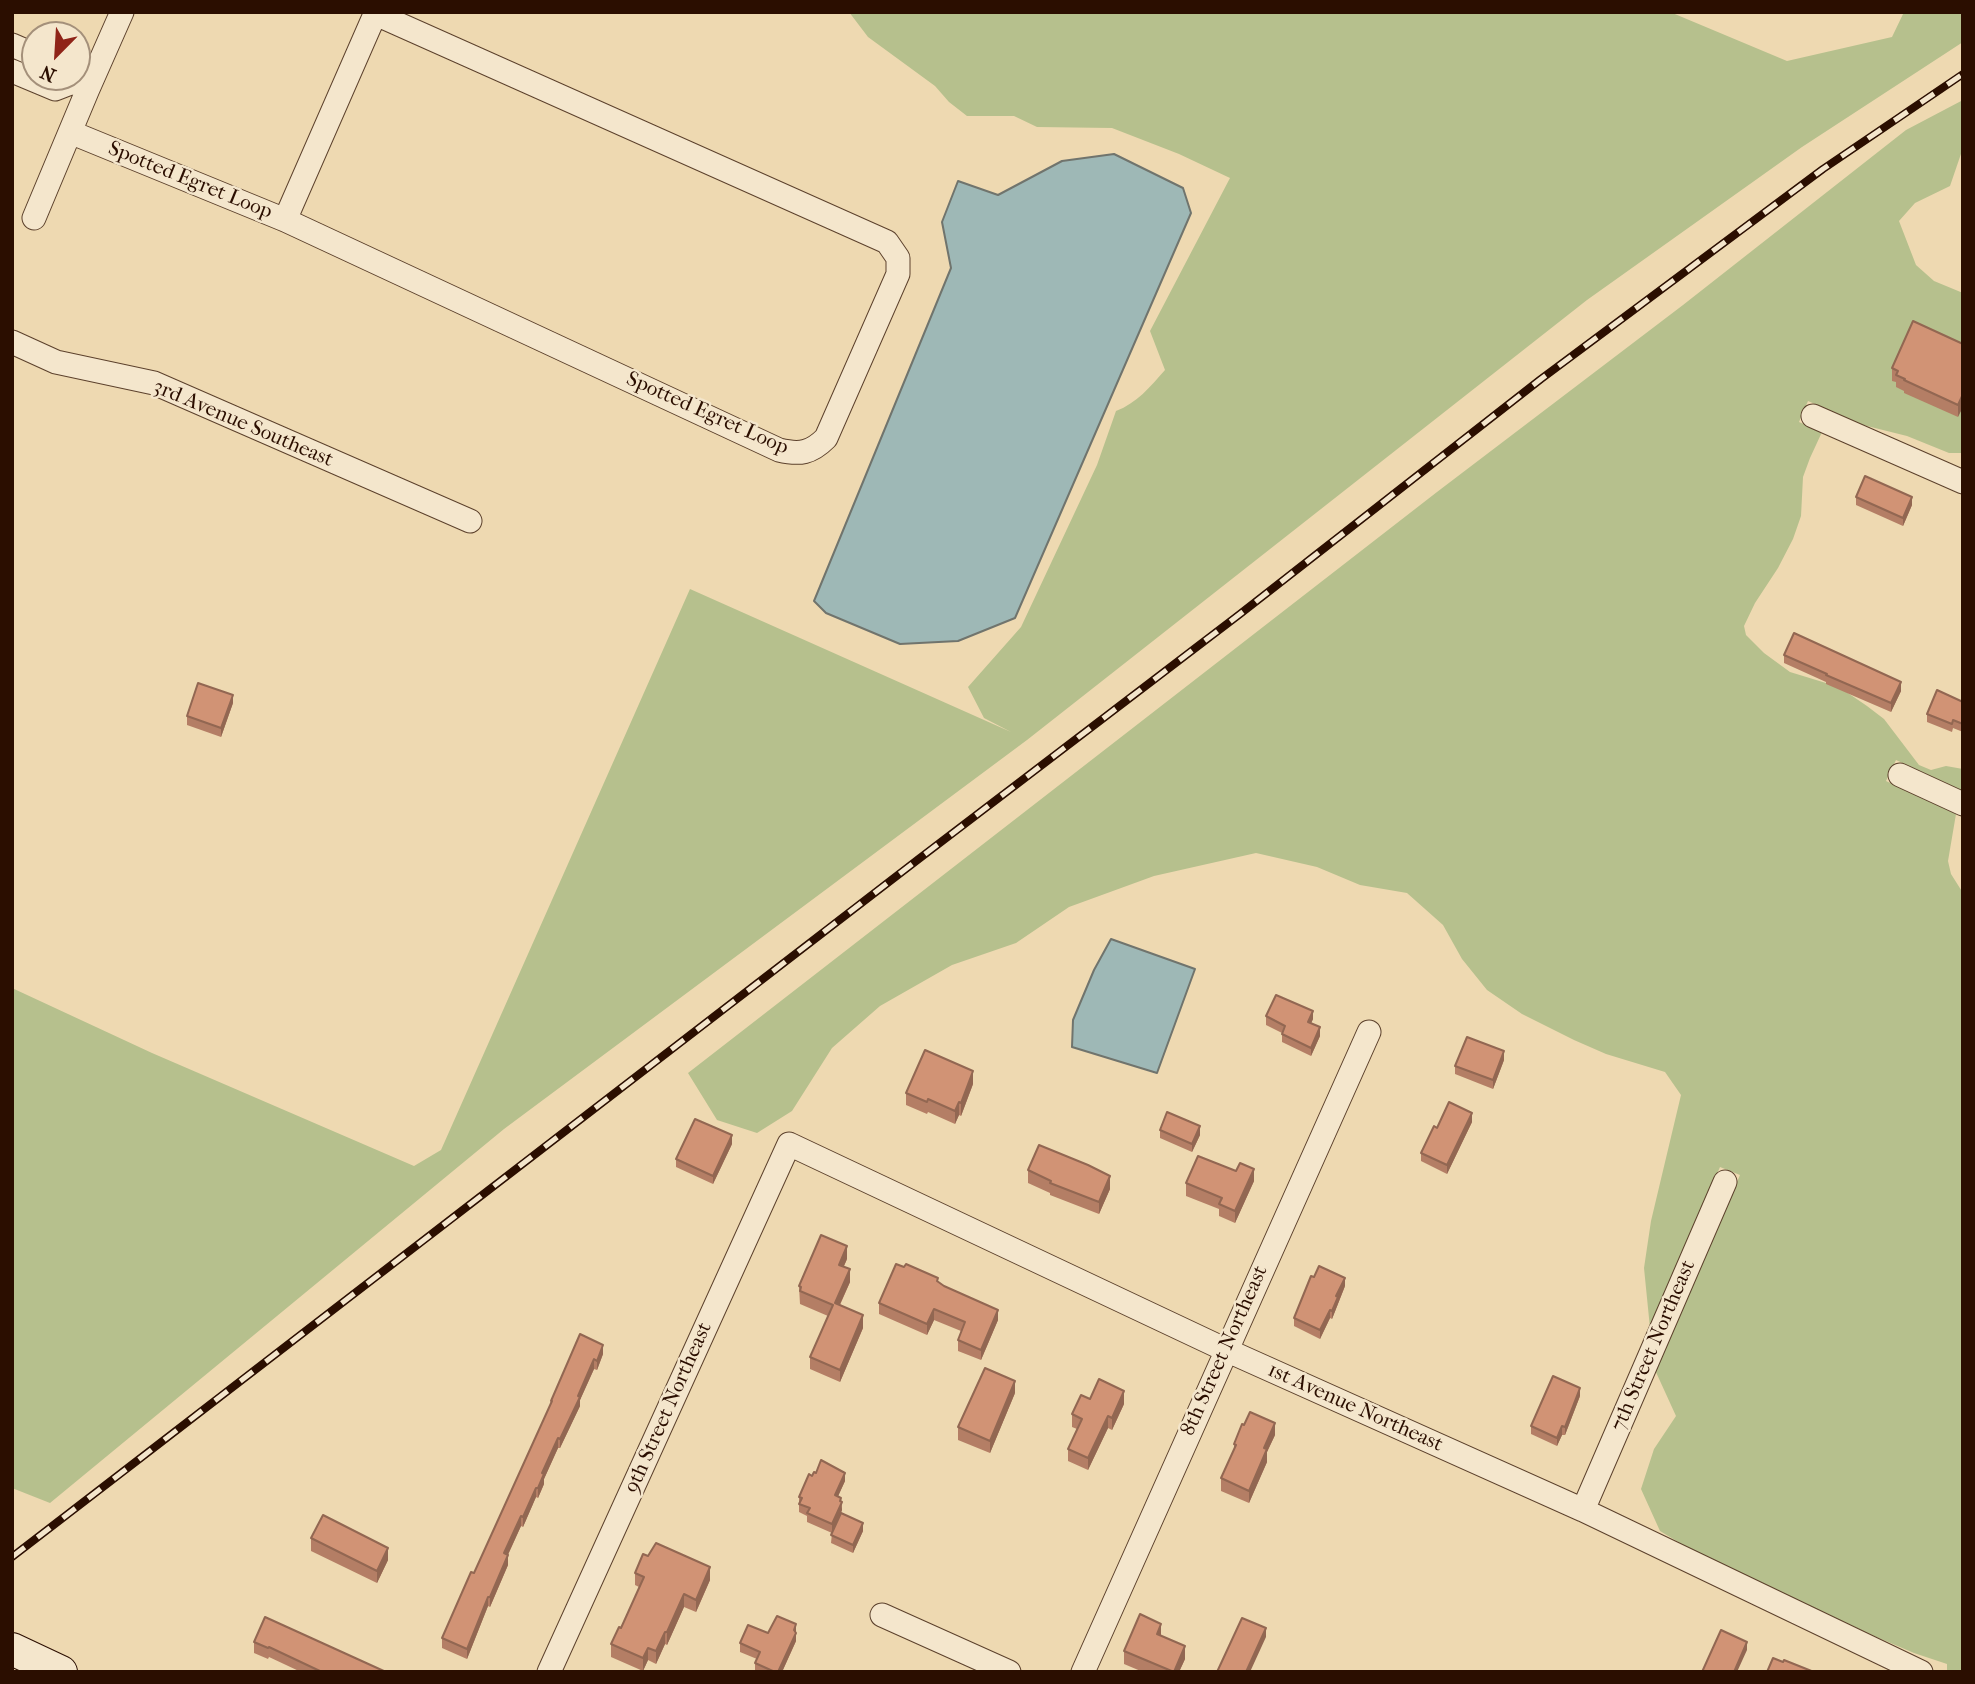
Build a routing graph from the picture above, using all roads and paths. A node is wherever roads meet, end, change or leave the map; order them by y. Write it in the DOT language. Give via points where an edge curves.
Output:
graph roads {
  1 [pos="122,12"];
  2 [pos="376,13"];
  3 [pos="91,61"];
  4 [pos="76,91"];
  5 [pos="70,132"];
  6 [pos="34,218"];
  7 [pos="285,220"];
  8 [pos="12,342"];
  9 [pos="1813,416"];
  10 [pos="1963,482"];
  11 [pos="470,522"];
  12 [pos="1900,775"];
  13 [pos="1963,804"];
  14 [pos="1369,1032"];
  15 [pos="789,1144"];
  16 [pos="1726,1182"];
  17 [pos="1226,1350"];
  18 [pos="1583,1510"];
  19 [pos="882,1615"];
  20 [pos="13,1651"];
  21 [pos="61,1672"];
  22 [pos="549,1672"];
  23 [pos="1009,1672"];
  24 [pos="1083,1672"];
  25 [pos="1921,1672"];
  1 -- 3 [label="street"];
  2 -- 7 [label="street"];
  2 -- 7 [label="street, Spotted Egret Loop" via="887,242 898,258 898,274 832,425 816,448 795,454 779,450"];
  4 -- 5 [label="street"];
  5 -- 6 [label="street"];
  5 -- 7 [label="street, Spotted Egret Loop"];
  8 -- 11 [label="street, 3rd Avenue Southeast" via="56,362 154,383"];
  9 -- 10 [label="street"];
  12 -- 13 [label="street"];
  14 -- 17 [label="street, 8th Street Northeast"];
  15 -- 17 [label="street, 1st Avenue Northeast"];
  15 -- 22 [label="street, 9th Street Northeast"];
  16 -- 18 [label="street, 7th Street Northeast"];
  17 -- 18 [label="street, 1st Avenue Northeast"];
  17 -- 24 [label="street, 8th Street Northeast"];
  18 -- 25 [label="street, 1st Avenue Northeast"];
  19 -- 23 [label="street"];
  20 -- 21 [label="street"];
}
